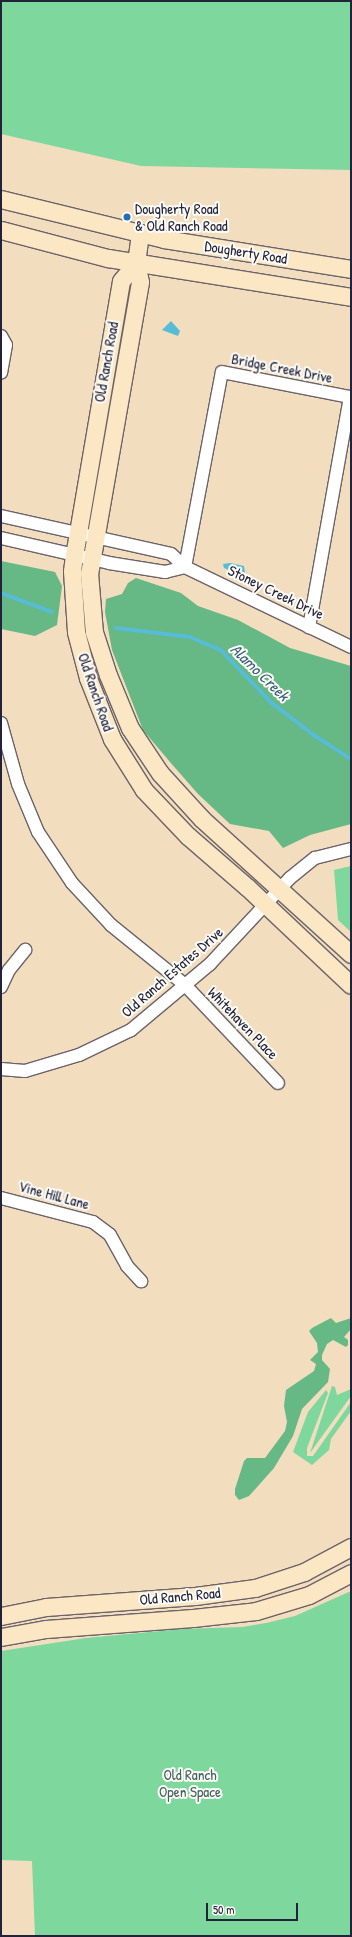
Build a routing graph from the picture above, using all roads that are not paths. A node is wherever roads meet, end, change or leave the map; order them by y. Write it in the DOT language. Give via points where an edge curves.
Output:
graph roads {
  1 [pos="1,199"];
  2 [pos="1,230"];
  3 [pos="140,234"];
  4 [pos="136,263"];
  5 [pos="351,269"];
  6 [pos="351,296"];
  7 [pos="1,336"];
  8 [pos="1,373"];
  9 [pos="1,516"];
  10 [pos="77,534"];
  11 [pos="95,537"];
  12 [pos="1,538"];
  13 [pos="74,555"];
  14 [pos="92,558"];
  15 [pos="185,567"];
  16 [pos="309,626"];
  17 [pos="351,647"];
  18 [pos="1,723"];
  19 [pos="351,849"];
  20 [pos="280,890"];
  21 [pos="266,905"];
  22 [pos="25,950"];
  23 [pos="351,954"];
  24 [pos="185,985"];
  25 [pos="351,985"];
  26 [pos="1,987"];
  27 [pos="1,1069"];
  28 [pos="278,1083"];
  29 [pos="1,1198"];
  30 [pos="141,1281"];
  31 [pos="351,1547"];
  32 [pos="351,1573"];
  33 [pos="1,1616"];
  34 [pos="1,1637"];
  1 -- 3 [label="street, Dougherty Road"];
  2 -- 4 [label="street, Dougherty Road"];
  3 -- 4 [label="street, Old Ranch Road"];
  3 -- 5 [label="street, Dougherty Road"];
  4 -- 6 [label="street, Dougherty Road"];
  4 -- 10 [label="street, Old Ranch Road" via="121,281"];
  4 -- 11 [label="street, Old Ranch Road" via="140,282"];
  7 -- 8 [label="street" via="6,345"];
  9 -- 10 [label="street, Stoney Creek Drive"];
  10 -- 11 [label="street, Stoney Creek Drive"];
  10 -- 13 [label="street, Old Ranch Road"];
  11 -- 14 [label="street, Old Ranch Road"];
  11 -- 15 [label="street, Stoney Creek Drive" via="171,554"];
  12 -- 13 [label="street"];
  13 -- 14 [label="street"];
  13 -- 21 [label="street, Old Ranch Road" via="72,571 76,632 88,678 112,739 144,790 188,836"];
  14 -- 15 [label="street" via="165,572"];
  14 -- 20 [label="street, Old Ranch Road" via="89,573 94,632 130,728 160,773 202,819"];
  15 -- 16 [label="street, Stoney Creek Drive"];
  15 -- 16 [label="street, Bridge Creek Drive" via="222,372 350,397"];
  16 -- 17 [label="street, Stoney Creek Drive"];
  18 -- 24 [label="street, Whitehaven Place" via="18,784 38,832 72,883 111,925"];
  19 -- 20 [label="street, Old Ranch Estates Drive" via="315,858"];
  20 -- 21 [label="street, Old Ranch Estates Drive"];
  20 -- 23 [label="street, Old Ranch Road"];
  21 -- 24 [label="street, Old Ranch Estates Drive" via="210,964"];
  21 -- 25 [label="street, Old Ranch Road"];
  22 -- 26 [label="street" via="9,970"];
  24 -- 27 [label="street, Old Ranch Estates Drive" via="132,1030 78,1055 25,1071"];
  24 -- 28 [label="street, Whitehaven Place"];
  29 -- 30 [label="street, Vine Hill Lane" via="93,1222 110,1235 127,1266"];
  31 -- 33 [label="street, Old Ranch Road" via="304,1572 255,1588 195,1596 46,1608"];
  32 -- 34 [label="street, Old Ranch Road" via="309,1594 256,1611 46,1629"];
}
